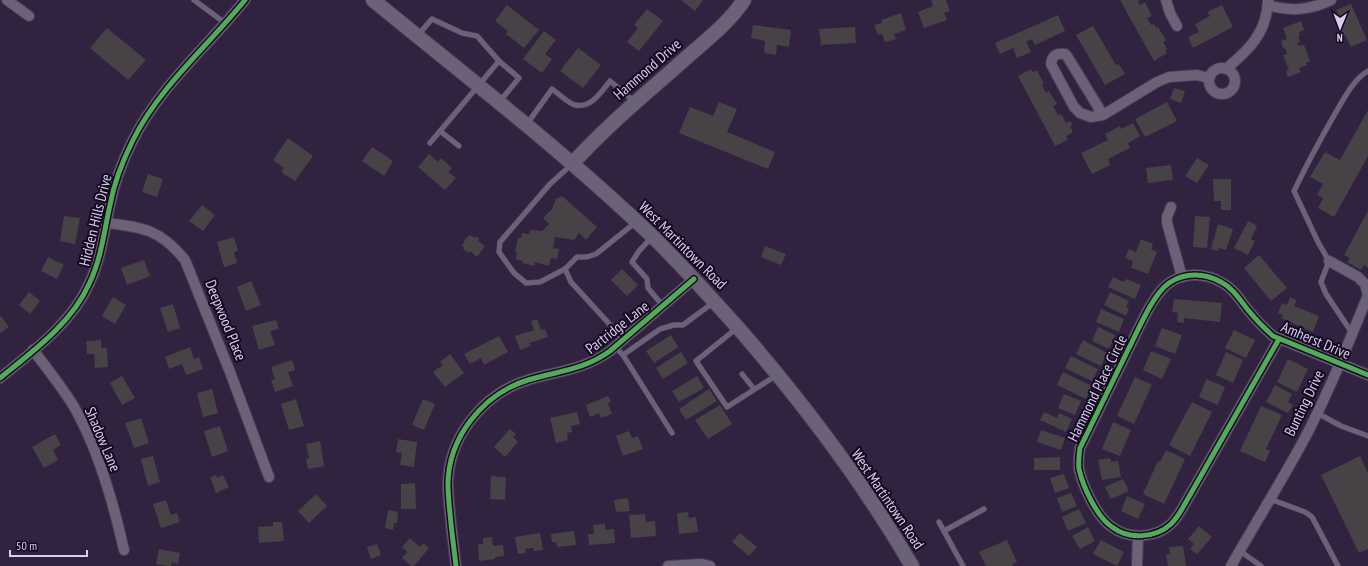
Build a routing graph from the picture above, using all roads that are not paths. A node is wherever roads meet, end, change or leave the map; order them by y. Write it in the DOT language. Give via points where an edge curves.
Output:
graph roads {
  1 [pos="7,0"];
  2 [pos="194,0"];
  3 [pos="245,0"];
  4 [pos="373,0"];
  5 [pos="744,0"];
  6 [pos="1166,0"];
  7 [pos="1331,0"];
  8 [pos="1268,2"];
  9 [pos="29,16"];
  10 [pos="226,23"];
  11 [pos="1177,26"];
  12 [pos="418,36"];
  13 [pos="499,61"];
  14 [pos="1226,69"];
  15 [pos="1368,71"];
  16 [pos="1209,78"];
  17 [pos="478,85"];
  18 [pos="636,102"];
  19 [pos="499,103"];
  20 [pos="1102,115"];
  21 [pos="526,125"];
  22 [pos="440,131"];
  23 [pos="430,143"];
  24 [pos="459,146"];
  25 [pos="572,164"];
  26 [pos="1171,207"];
  27 [pos="636,221"];
  28 [pos="106,223"];
  29 [pos="653,237"];
  30 [pos="1330,261"];
  31 [pos="565,269"];
  32 [pos="1206,276"];
  33 [pos="1182,277"];
  34 [pos="694,279"];
  35 [pos="715,302"];
  36 [pos="663,306"];
  37 [pos="738,328"];
  38 [pos="1352,333"];
  39 [pos="1278,339"];
  40 [pos="624,340"];
  41 [pos="615,347"];
  42 [pos="33,350"];
  43 [pos="623,355"];
  44 [pos="1340,364"];
  45 [pos="742,374"];
  46 [pos="777,374"];
  47 [pos="1368,375"];
  48 [pos="0,378"];
  49 [pos="754,390"];
  50 [pos="1317,413"];
  51 [pos="672,433"];
  52 [pos="1368,436"];
  53 [pos="269,477"];
  54 [pos="1269,499"];
  55 [pos="984,509"];
  56 [pos="939,522"];
  57 [pos="944,531"];
  58 [pos="1138,536"];
  59 [pos="124,550"];
  60 [pos="1240,551"];
  61 [pos="456,566"];
  62 [pos="668,566"];
  63 [pos="710,566"];
  64 [pos="912,566"];
  65 [pos="963,566"];
  66 [pos="1137,566"];
  67 [pos="1231,566"];
  68 [pos="1261,566"];
  69 [pos="1338,566"];
  1 -- 9 [label="street"];
  2 -- 10 [label="lane"];
  3 -- 10 [label="street, Hidden Hills Drive"];
  4 -- 12 [label="main road, West Martintown Road"];
  5 -- 18 [label="main road, Hammond Drive" via="711,37"];
  6 -- 11 [label="street"];
  7 -- 8 [label="street" via="1299,9 1283,8"];
  8 -- 14 [label="street" via="1266,18 1258,36 1245,53"];
  10 -- 28 [label="street, Hidden Hills Drive" via="168,88 143,123 122,163"];
  12 -- 13 [label="lane" via="432,19 462,33 477,36"];
  12 -- 17 [label="main road, West Martintown Road"];
  13 -- 17 [label="lane"];
  13 -- 19 [label="lane" via="519,78"];
  14 -- 16 [label="street" via="1214,71"];
  14 -- 16 [label="street" via="1233,74 1235,83 1227,94 1213,90"];
  15 -- 30 [label="lane" via="1351,86 1294,191"];
  16 -- 20 [label="street" via="1197,75 1169,77"];
  17 -- 19 [label="main road, West Martintown Road"];
  17 -- 22 [label="lane"];
  18 -- 21 [label="lane" via="610,81 591,102 582,106 574,105 552,89"];
  18 -- 25 [label="main road, Hammond Drive"];
  19 -- 21 [label="main road, West Martintown Road"];
  20 -- 20 [label="street" via="1091,117 1080,113 1074,107 1051,64 1053,56 1067,56"];
  21 -- 25 [label="main road, West Martintown Road"];
  22 -- 23 [label="lane"];
  22 -- 24 [label="lane"];
  25 -- 27 [label="main road, West Martintown Road"];
  25 -- 31 [label="lane" via="550,184 500,242 500,252 514,273 526,283 540,282"];
  26 -- 33 [label="street" via="1167,223"];
  27 -- 29 [label="main road, West Martintown Road"];
  27 -- 31 [label="lane" via="596,254 577,257"];
  28 -- 42 [label="street, Hidden Hills Drive" via="94,272 83,297 54,331"];
  28 -- 53 [label="street, Deepwood Place" via="152,232 167,241 184,260"];
  29 -- 34 [label="main road, West Martintown Road"];
  29 -- 36 [label="lane" via="632,262 647,279 648,288"];
  30 -- 38 [label="lane" via="1321,282"];
  30 -- 38 [label="street, Bunting Drive" via="1358,277 1365,284 1368,295"];
  31 -- 40 [label="lane" via="571,282"];
  32 -- 33 [label="street, Hammond Place Circle" via="1194,274"];
  32 -- 39 [label="street, Amherst Drive" via="1230,288 1263,327"];
  33 -- 58 [label="street, Hammond Place Circle" via="1170,282 1158,294 1080,448 1079,470 1088,494 1101,516 1119,532"];
  34 -- 35 [label="main road, West Martintown Road"];
  34 -- 36 [label="street, Partridge Lane"];
  35 -- 37 [label="main road, West Martintown Road"];
  35 -- 43 [label="lane" via="683,325 660,329"];
  36 -- 40 [label="street, Partridge Lane"];
  37 -- 46 [label="main road, West Martintown Road"];
  37 -- 49 [label="lane" via="696,361 727,407"];
  38 -- 44 [label="street, Bunting Drive"];
  39 -- 44 [label="street, Amherst Drive"];
  39 -- 58 [label="street, Hammond Place Circle" via="1176,518 1158,532"];
  40 -- 41 [label="street, Partridge Lane"];
  41 -- 43 [label="lane"];
  41 -- 61 [label="street, Partridge Lane" via="601,358 580,367 528,380 505,390 485,404 471,420 457,444 448,487"];
  42 -- 48 [label="street, Hidden Hills Drive"];
  42 -- 59 [label="street, Shadow Lane" via="72,405 89,437 117,517"];
  43 -- 51 [label="lane"];
  44 -- 47 [label="street, Amherst Drive"];
  44 -- 50 [label="street, Bunting Drive"];
  45 -- 49 [label="lane"];
  46 -- 49 [label="lane"];
  46 -- 64 [label="main road, West Martintown Road" via="840,457"];
  50 -- 52 [label="lane"];
  50 -- 54 [label="street, Bunting Drive"];
  54 -- 60 [label="street, Bunting Drive"];
  54 -- 69 [label="lane" via="1312,517"];
  55 -- 57 [label="lane"];
  56 -- 57 [label="lane"];
  57 -- 65 [label="lane"];
  58 -- 66 [label="street"];
  60 -- 67 [label="street, Bunting Drive"];
  60 -- 68 [label="lane"];
  62 -- 63 [label="street"];
}
